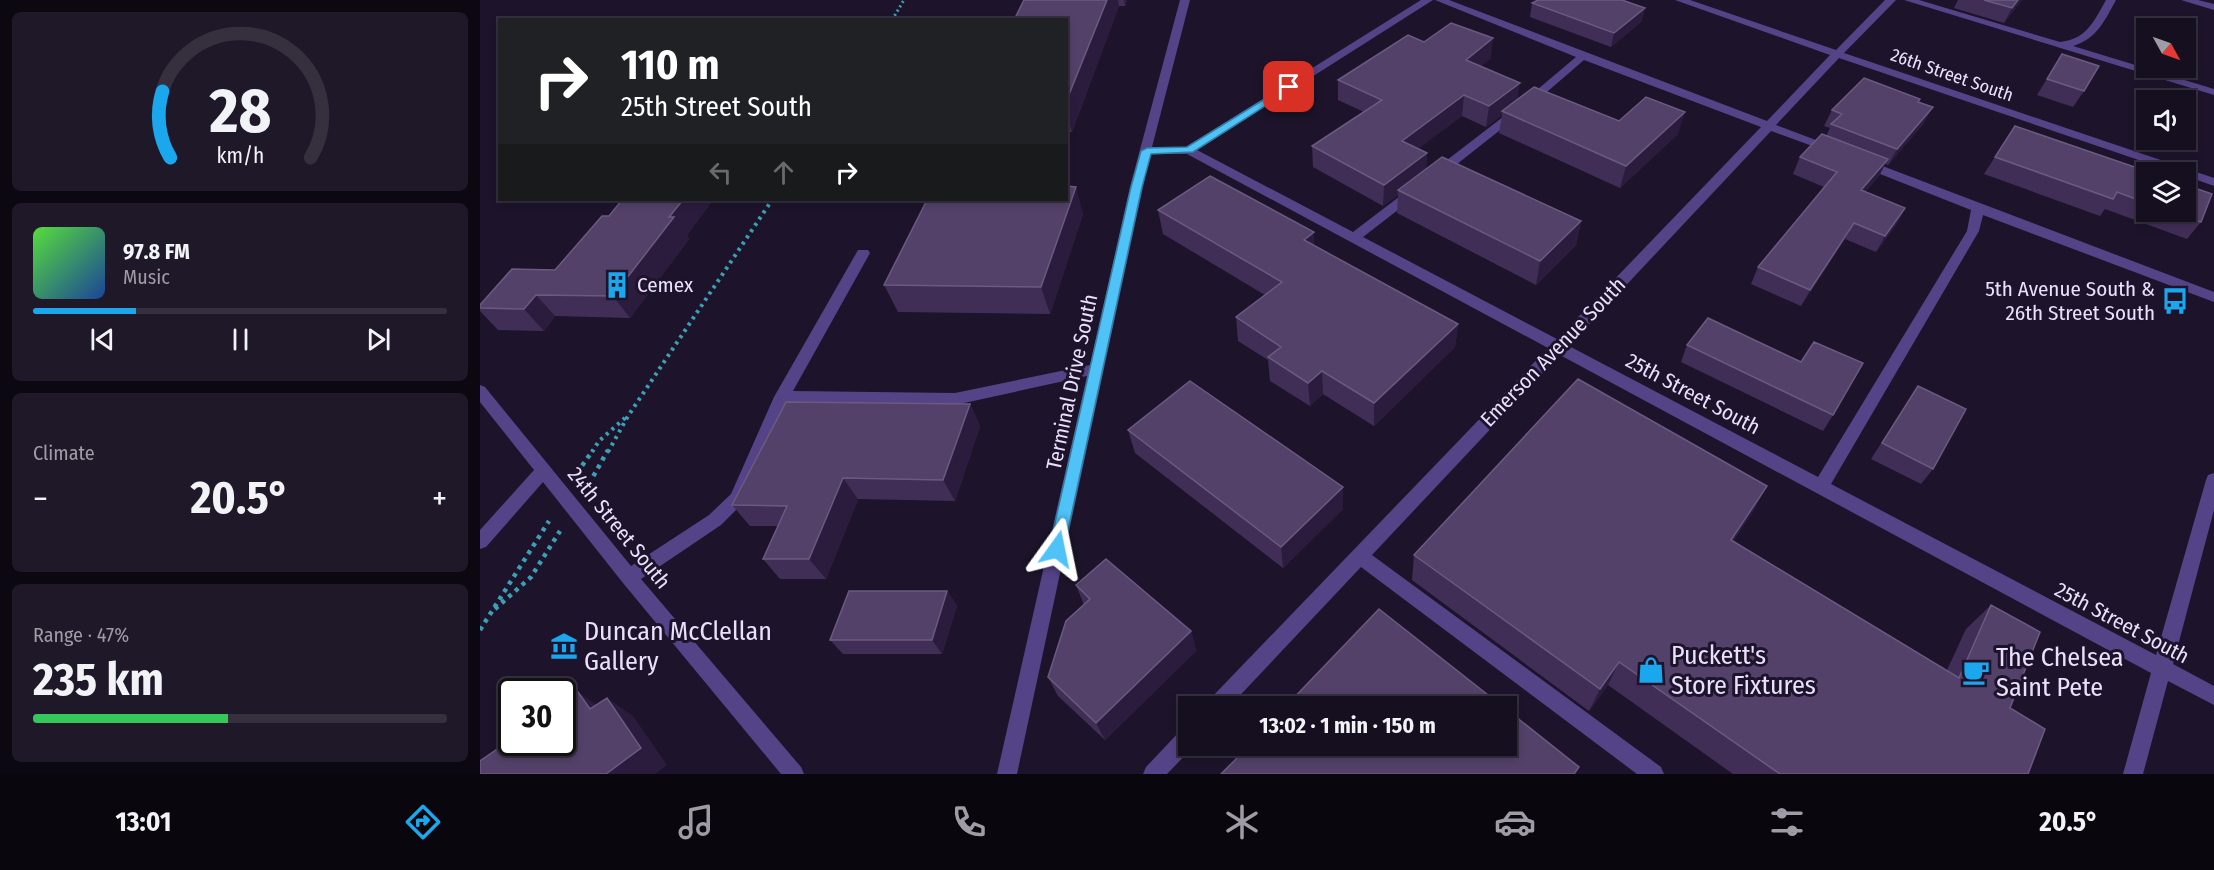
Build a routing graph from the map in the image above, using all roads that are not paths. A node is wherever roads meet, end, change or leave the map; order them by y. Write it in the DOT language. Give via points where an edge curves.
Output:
graph roads {
  1 [pos="1185,0"];
  2 [pos="1428,0"];
  3 [pos="1440,0"];
  4 [pos="1680,0"];
  5 [pos="1892,0"];
  6 [pos="1909,0"];
  7 [pos="2111,0"];
  8 [pos="2186,0"];
  9 [pos="2214,7"];
  10 [pos="2060,45"];
  11 [pos="1837,54"];
  12 [pos="1583,56"];
  13 [pos="2214,92"];
  14 [pos="1768,126"];
  15 [pos="1189,150"];
  16 [pos="1147,151"];
  17 [pos="2214,182"];
  18 [pos="1978,208"];
  19 [pos="1355,237"];
  20 [pos="863,253"];
  21 [pos="2214,297"];
  22 [pos="1559,346"];
  23 [pos="1096,369"];
  24 [pos="480,391"];
  25 [pos="782,397"];
  26 [pos="544,470"];
  27 [pos="2214,480"];
  28 [pos="1821,486"];
  29 [pos="480,542"];
  30 [pos="1359,556"];
  31 [pos="629,577"];
  32 [pos="2163,669"];
  33 [pos="1226,696"];
  34 [pos="2214,696"];
  35 [pos="1178,748"];
  36 [pos="794,774"];
  37 [pos="1007,774"];
  38 [pos="1153,774"];
  39 [pos="1654,774"];
  40 [pos="2133,774"];
  1 -- 16 [label="street, Terminal Drive South"];
  2 -- 15 [label="street"];
  3 -- 12 [label="street"];
  4 -- 11 [label="street, 26th Street South"];
  5 -- 11 [label="street, Emerson Avenue South"];
  6 -- 10 [label="street"];
  7 -- 10 [label="street" via="2088,38 2077,44"];
  8 -- 9 [label="street"];
  10 -- 13 [label="street"];
  11 -- 14 [label="street, Emerson Avenue South"];
  11 -- 17 [label="street, 26th Street South"];
  12 -- 14 [label="street"];
  12 -- 19 [label="street"];
  14 -- 18 [label="street"];
  14 -- 22 [label="street, Emerson Avenue South"];
  15 -- 16 [label="street, 25th Street South"];
  15 -- 19 [label="street, 25th Street South"];
  16 -- 23 [label="street, Terminal Drive South"];
  18 -- 21 [label="street"];
  18 -- 28 [label="street" via="1973,231"];
  19 -- 22 [label="street, 25th Street South"];
  20 -- 25 [label="street"];
  22 -- 28 [label="street, 25th Street South"];
  22 -- 30 [label="street, Emerson Avenue South"];
  23 -- 25 [label="street" via="955,399"];
  23 -- 37 [label="street, Terminal Drive South"];
  24 -- 26 [label="street, 24th Street South"];
  25 -- 31 [label="street" via="737,498 715,520"];
  26 -- 29 [label="street"];
  26 -- 31 [label="street, 24th Street South"];
  27 -- 32 [label="street"];
  28 -- 32 [label="street, 25th Street South"];
  30 -- 33 [label="street, Emerson Avenue South"];
  30 -- 39 [label="street"];
  31 -- 36 [label="street, 24th Street South"];
  32 -- 34 [label="street, 25th Street South"];
  32 -- 40 [label="street"];
  35 -- 38 [label="street"];
}
